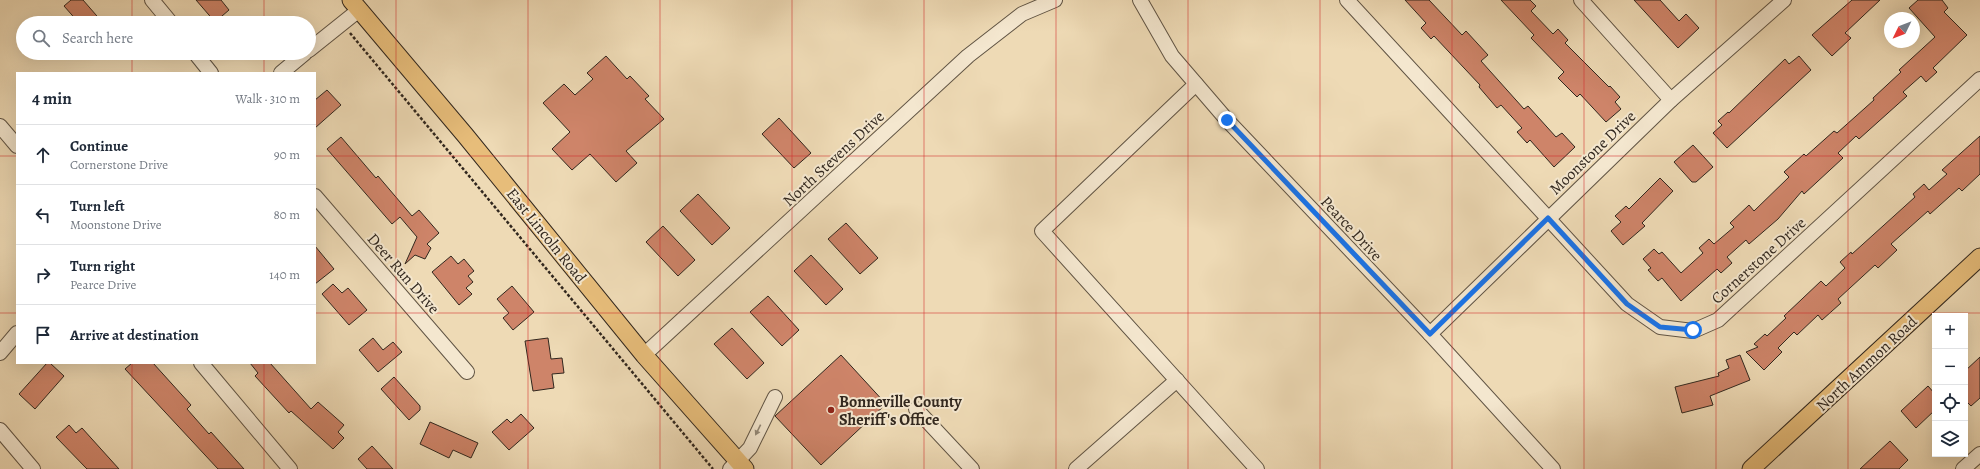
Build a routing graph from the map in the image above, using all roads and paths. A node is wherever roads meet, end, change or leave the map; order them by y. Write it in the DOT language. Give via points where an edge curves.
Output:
graph roads {
  1 [pos="152,0"];
  2 [pos="1055,0"];
  3 [pos="1140,0"];
  4 [pos="1347,0"];
  5 [pos="1581,0"];
  6 [pos="1784,0"];
  7 [pos="355,5"];
  8 [pos="165,16"];
  9 [pos="342,23"];
  10 [pos="316,44"];
  11 [pos="201,60"];
  12 [pos="297,60"];
  13 [pos="210,72"];
  14 [pos="282,72"];
  15 [pos="1980,79"];
  16 [pos="1196,84"];
  17 [pos="1671,100"];
  18 [pos="0,126"];
  19 [pos="16,145"];
  20 [pos="316,197"];
  21 [pos="1548,218"];
  22 [pos="1980,256"];
  23 [pos="16,334"];
  24 [pos="1430,334"];
  25 [pos="0,353"];
  26 [pos="644,355"];
  27 [pos="202,364"];
  28 [pos="467,372"];
  29 [pos="1176,380"];
  30 [pos="775,397"];
  31 [pos="916,409"];
  32 [pos="0,430"];
  33 [pos="1980,454"];
  34 [pos="738,467"];
  35 [pos="33,469"];
  36 [pos="290,469"];
  37 [pos="713,469"];
  38 [pos="972,469"];
  39 [pos="1076,469"];
  40 [pos="1257,469"];
  41 [pos="1553,469"];
  42 [pos="1752,469"];
  43 [pos="1963,469"];
  1 -- 8 [label="street"];
  2 -- 26 [label="street, North Stevens Drive" via="1022,14 968,56"];
  3 -- 16 [label="street, Pearce Drive" via="1172,56"];
  4 -- 21 [label="street, Cornerstone Drive"];
  5 -- 17 [label="street"];
  6 -- 17 [label="street, Moonstone Drive"];
  7 -- 9 [label="street"];
  7 -- 26 [label="main road, East Lincoln Road" via="465,135"];
  9 -- 10 [label="street"];
  9 -- 37 [label="path"];
  11 -- 13 [label="street"];
  12 -- 14 [label="street"];
  15 -- 21 [label="street, Cornerstone Drive" via="1718,320 1693,330 1660,327 1627,304"];
  16 -- 24 [label="street, Pearce Drive"];
  16 -- 29 [label="street" via="1042,230"];
  17 -- 21 [label="street, Moonstone Drive"];
  18 -- 19 [label="street"];
  20 -- 28 [label="street, Deer Run Drive"];
  21 -- 24 [label="street, Moonstone Drive"];
  22 -- 42 [label="main road, North Ammon Road"];
  23 -- 25 [label="street"];
  24 -- 41 [label="street, Pearce Drive"];
  26 -- 34 [label="main road, East Lincoln Road"];
  27 -- 36 [label="street"];
  29 -- 39 [label="street"];
  29 -- 40 [label="street"];
  30 -- 34 [label="street, one-way"];
  31 -- 38 [label="street"];
  32 -- 35 [label="street"];
  33 -- 43 [label="street"];
}
